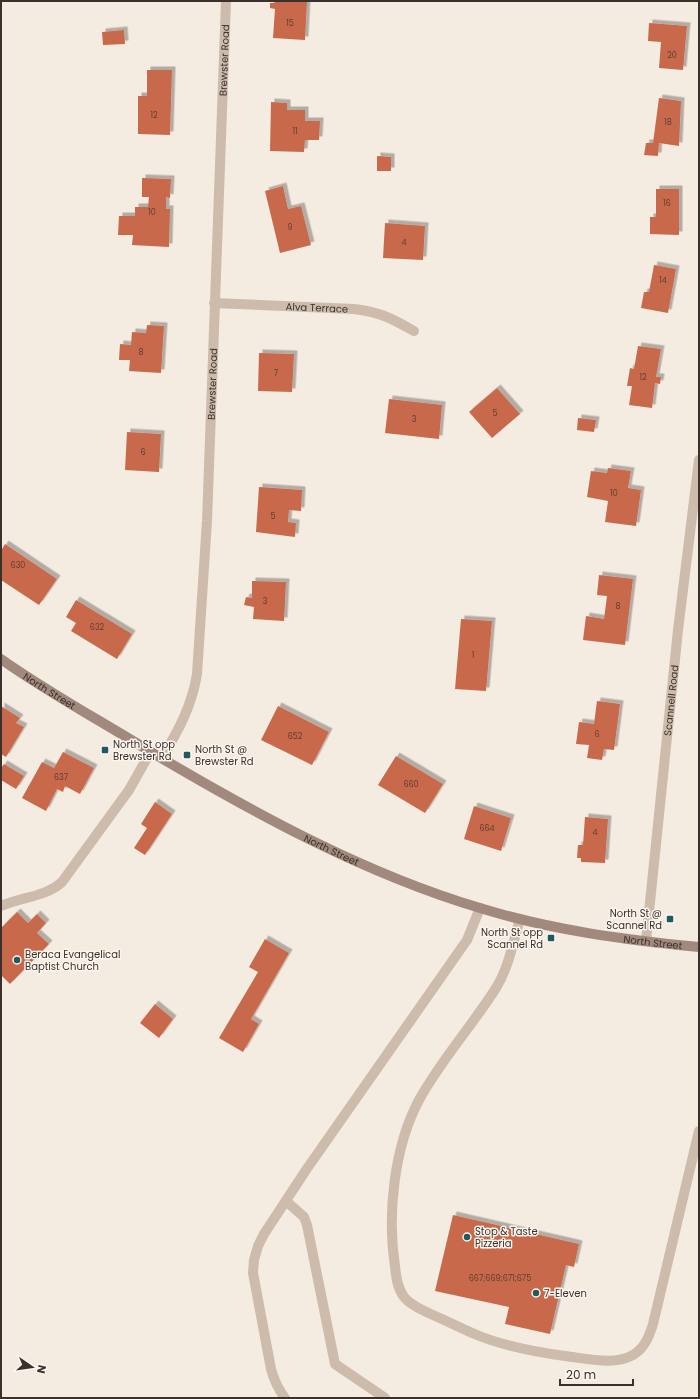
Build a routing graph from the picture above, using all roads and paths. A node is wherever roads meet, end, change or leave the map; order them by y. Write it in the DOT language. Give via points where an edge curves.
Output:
graph roads {
  1 [pos="226,1"];
  2 [pos="214,303"];
  3 [pos="414,331"];
  4 [pos="699,460"];
  5 [pos="1,659"];
  6 [pos="151,752"];
  7 [pos="162,758"];
  8 [pos="1,906"];
  9 [pos="480,908"];
  10 [pos="520,919"];
  11 [pos="646,942"];
  12 [pos="699,947"];
  13 [pos="699,1131"];
  14 [pos="286,1201"];
  15 [pos="285,1398"];
  16 [pos="386,1398"];
  1 -- 2 [label="street, Brewster Road"];
  2 -- 3 [label="street, Alva Terrace" via="371,311 385,315"];
  2 -- 7 [label="street, Brewster Road" via="207,529 197,674 186,715"];
  4 -- 11 [label="street, Scannell Road" via="680,608"];
  5 -- 6 [label="main road, North Street" via="63,700"];
  6 -- 7 [label="main road, North Street"];
  6 -- 8 [label="street" via="129,790 62,882 49,890"];
  7 -- 9 [label="main road, North Street" via="273,821 341,854 410,883"];
  9 -- 10 [label="main road, North Street"];
  9 -- 14 [label="street" via="467,940"];
  10 -- 11 [label="main road, North Street" via="569,930"];
  10 -- 13 [label="street" via="508,960 496,987 428,1085 414,1110 408,1128 398,1164 392,1210 393,1258 396,1279 402,1294 408,1301 428,1313 478,1336 502,1343 545,1353 604,1361 628,1358 645,1344 653,1324"];
  11 -- 12 [label="main road, North Street"];
  14 -- 15 [label="street" via="258,1246 253,1273 271,1369"];
  14 -- 16 [label="street" via="304,1217 307,1225 335,1364"];
}
